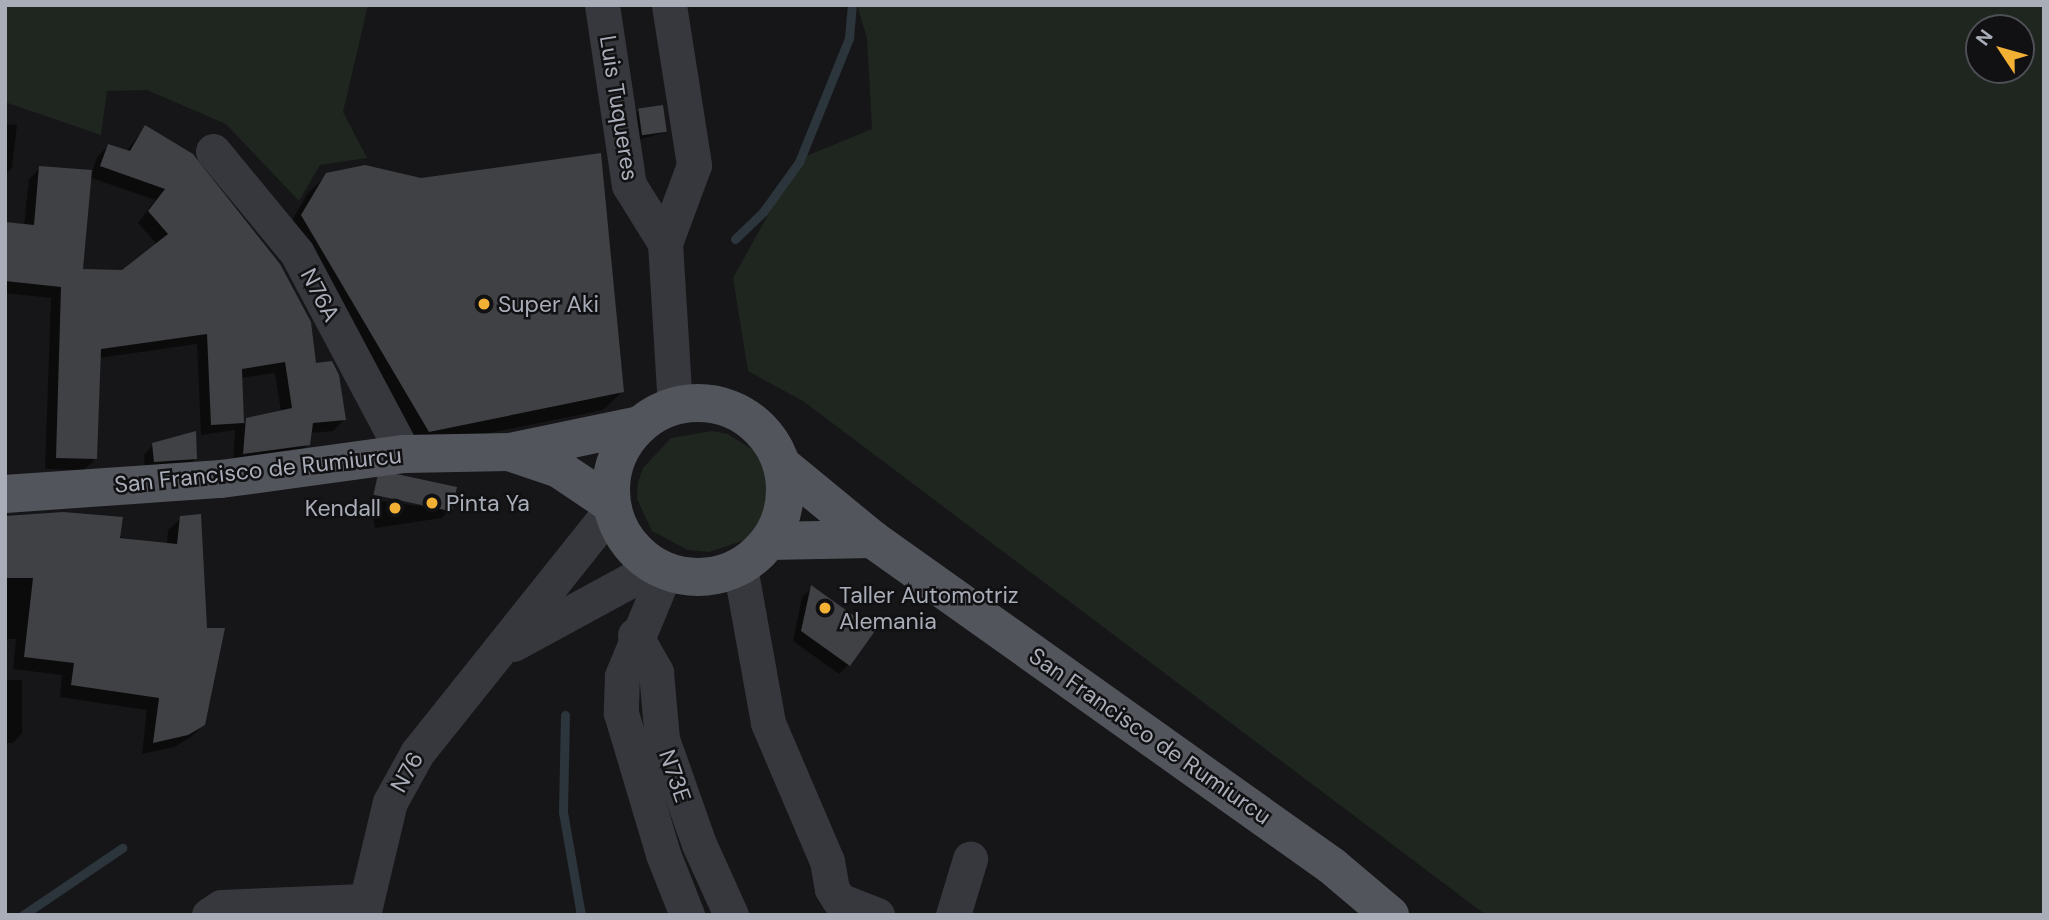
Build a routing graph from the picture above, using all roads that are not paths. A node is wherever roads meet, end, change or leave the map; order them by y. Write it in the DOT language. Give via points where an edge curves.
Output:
graph roads {
  1 [pos="602,5"];
  2 [pos="668,5"];
  3 [pos="213,151"];
  4 [pos="665,243"];
  5 [pos="675,405"];
  6 [pos="639,425"];
  7 [pos="510,452"];
  8 [pos="404,454"];
  9 [pos="782,465"];
  10 [pos="5,494"];
  11 [pos="612,507"];
  12 [pos="872,539"];
  13 [pos="769,541"];
  14 [pos="740,567"];
  15 [pos="660,569"];
  16 [pos="635,635"];
  17 [pos="498,653"];
  18 [pos="699,844"];
  19 [pos="663,854"];
  20 [pos="970,859"];
  21 [pos="363,908"];
  22 [pos="209,915"];
  23 [pos="687,915"];
  24 [pos="732,915"];
  25 [pos="877,915"];
  26 [pos="953,915"];
  27 [pos="1390,915"];
  1 -- 4 [label="street, Luis Tuqueres" via="629,185"];
  2 -- 4 [label="street" via="694,165"];
  3 -- 8 [label="street, N76A" via="297,253"];
  4 -- 5 [label="street"];
  5 -- 6 [label="main road"];
  5 -- 9 [label="main road" via="703,402 730,408 754,422 771,441"];
  6 -- 7 [label="main road, San Francisco de Rumiurcu"];
  6 -- 11 [label="main road" via="611,475"];
  7 -- 8 [label="main road, San Francisco de Rumiurcu"];
  7 -- 11 [label="main road, San Francisco de Rumiurcu" via="559,469"];
  8 -- 10 [label="main road, San Francisco de Rumiurcu" via="220,479"];
  9 -- 12 [label="main road, San Francisco de Rumiurcu"];
  9 -- 13 [label="main road" via="784,504"];
  11 -- 15 [label="main road" via="627,543"];
  11 -- 17 [label="street, N76"];
  12 -- 13 [label="main road"];
  12 -- 27 [label="main road, San Francisco de Rumiurcu" via="1332,866"];
  13 -- 14 [label="main road"];
  14 -- 15 [label="main road" via="703,578"];
  14 -- 25 [label="street" via="768,723 827,861 832,889 839,900"];
  15 -- 16 [label="street, N73E"];
  15 -- 17 [label="street, N76"];
  16 -- 18 [label="street, N73E" via="656,672 662,738"];
  16 -- 19 [label="street, N73E" via="622,676 621,713"];
  17 -- 21 [label="street, N76" via="416,752 390,802"];
  18 -- 19 [label="street"];
  18 -- 24 [label="street, N73E"];
  19 -- 23 [label="street, N73E"];
  20 -- 26 [label="street"];
  21 -- 22 [label="street" via="221,907"];
}
